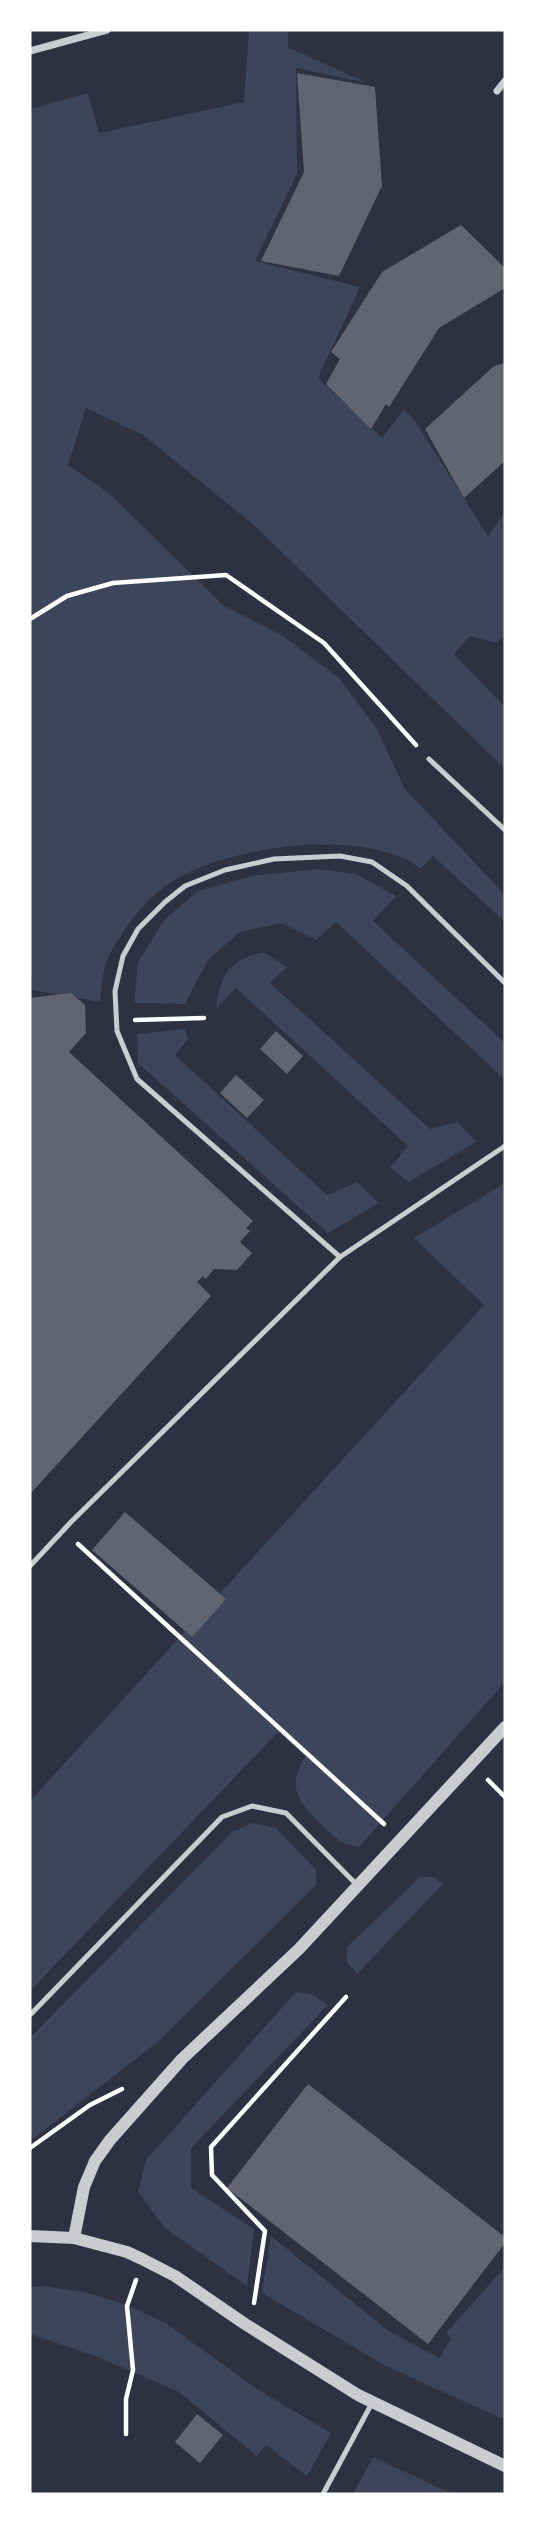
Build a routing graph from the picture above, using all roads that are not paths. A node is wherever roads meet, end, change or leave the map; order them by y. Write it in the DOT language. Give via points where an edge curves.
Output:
graph roads {
  1 [pos="107,30"];
  2 [pos="30,51"];
  3 [pos="505,81"];
  4 [pos="497,91"];
  5 [pos="429,759"];
  6 [pos="505,830"];
  7 [pos="505,983"];
  8 [pos="505,1146"];
  9 [pos="340,1257"];
  10 [pos="30,1566"];
  11 [pos="505,1727"];
  12 [pos="357,1885"];
  13 [pos="30,2015"];
  14 [pos="30,2236"];
  15 [pos="74,2238"];
  16 [pos="372,2403"];
  17 [pos="505,2466"];
  18 [pos="323,2494"];
  1 -- 2 [label="street"];
  3 -- 4 [label="street"];
  5 -- 6 [label="lane"];
  7 -- 9 [label="lane" via="407,886 372,862 340,856 274,859 225,870 185,886 138,929 123,956 115,991 117,1031 138,1079"];
  8 -- 9 [label="lane"];
  9 -- 10 [label="lane"];
  11 -- 12 [label="street"];
  12 -- 13 [label="lane" via="285,1813 252,1806 222,1817"];
  12 -- 15 [label="street" via="299,1949 182,2059 110,2140 84,2187"];
  14 -- 15 [label="street"];
  15 -- 16 [label="street" via="127,2252 175,2276"];
  16 -- 17 [label="street"];
  16 -- 18 [label="lane"];
}
